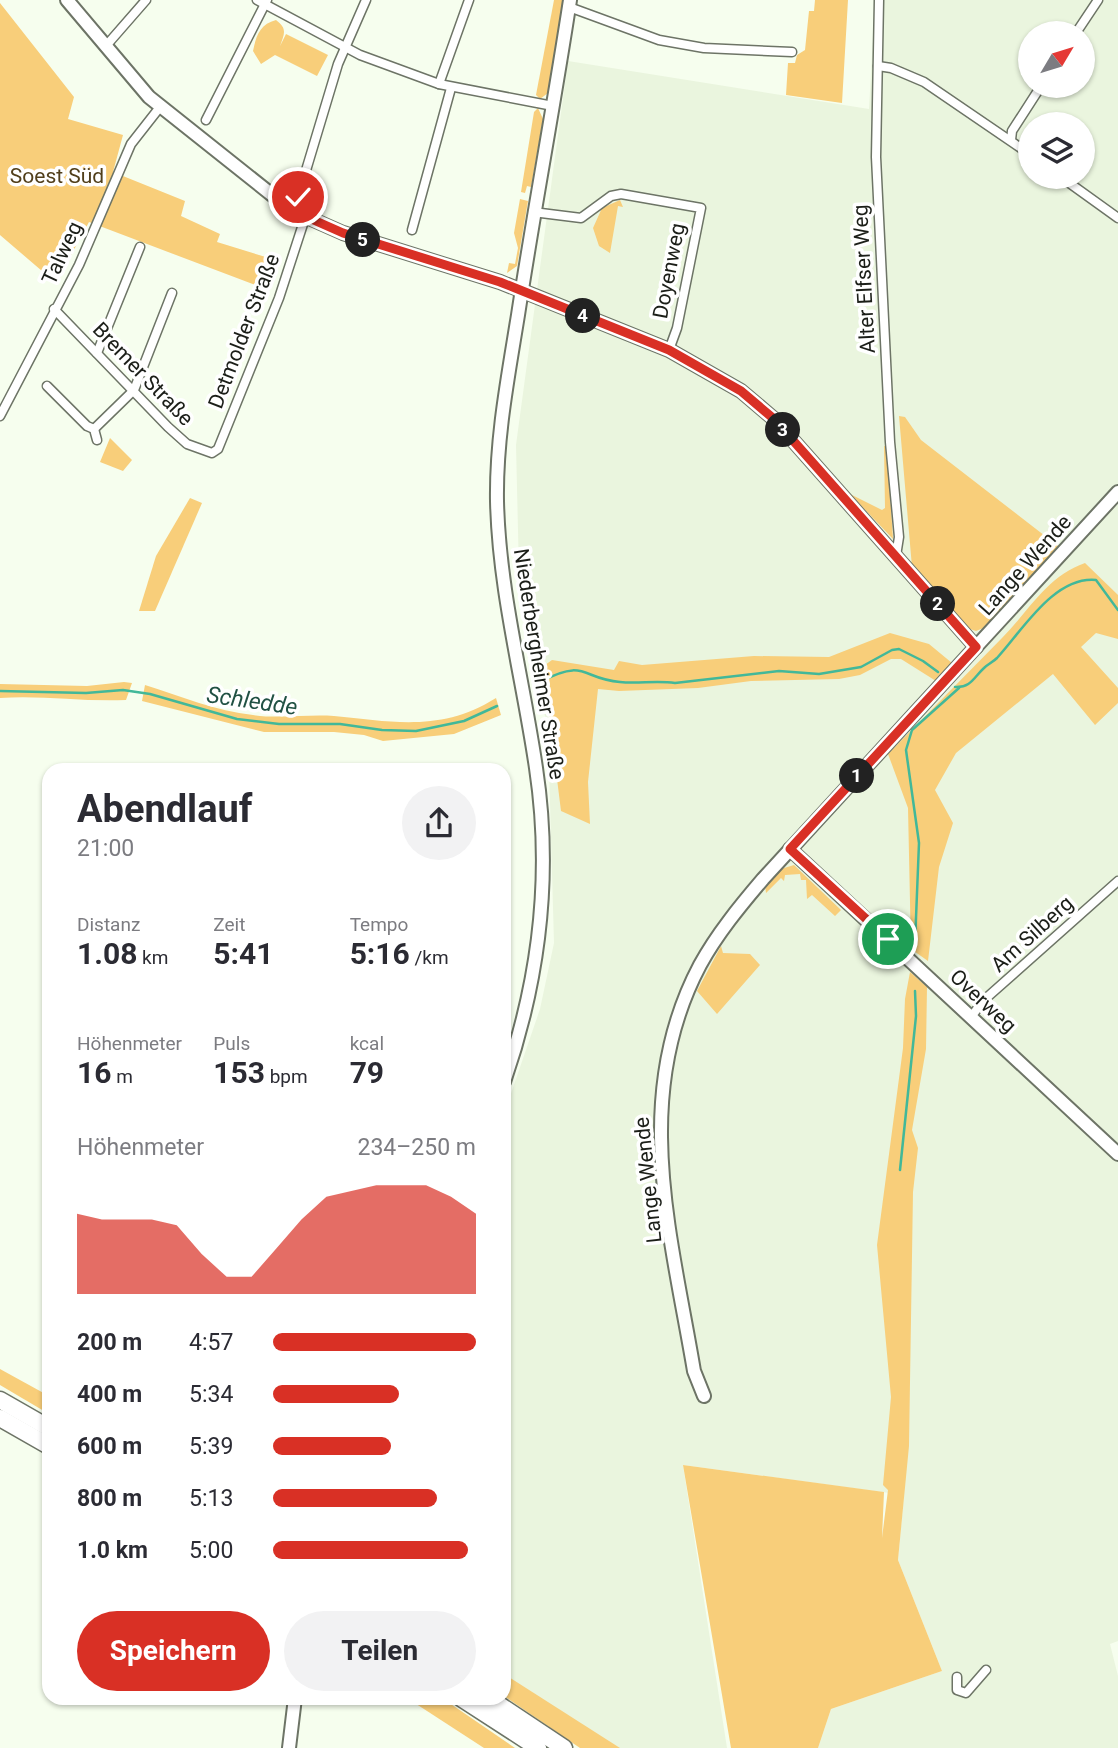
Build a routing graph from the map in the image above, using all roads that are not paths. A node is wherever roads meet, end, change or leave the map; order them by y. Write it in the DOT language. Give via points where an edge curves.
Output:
graph roads {
  1 [pos="67,0"];
  2 [pos="146,0"];
  3 [pos="366,0"];
  4 [pos="469,0"];
  5 [pos="879,0"];
  6 [pos="1098,0"];
  7 [pos="263,1"];
  8 [pos="570,4"];
  9 [pos="1084,21"];
  10 [pos="105,47"];
  11 [pos="345,47"];
  12 [pos="792,52"];
  13 [pos="878,66"];
  14 [pos="439,83"];
  15 [pos="451,88"];
  16 [pos="1033,98"];
  17 [pos="552,106"];
  18 [pos="160,107"];
  19 [pos="206,120"];
  20 [pos="1011,140"];
  21 [pos="1018,145"];
  22 [pos="1078,189"];
  23 [pos="291,210"];
  24 [pos="533,212"];
  25 [pos="305,218"];
  26 [pos="1118,218"];
  27 [pos="412,230"];
  28 [pos="140,247"];
  29 [pos="521,290"];
  30 [pos="172,293"];
  31 [pos="54,310"];
  32 [pos="669,350"];
  33 [pos="97,353"];
  34 [pos="47,386"];
  35 [pos="134,390"];
  36 [pos="0,416"];
  37 [pos="94,429"];
  38 [pos="97,440"];
  39 [pos="212,453"];
  40 [pos="1118,492"];
  41 [pos="895,556"];
  42 [pos="976,647"];
  43 [pos="790,849"];
  44 [pos="1118,881"];
  45 [pos="971,1017"];
  46 [pos="511,1058"];
  47 [pos="1118,1154"];
  48 [pos="0,1393"];
  49 [pos="704,1396"];
  50 [pos="0,1400"];
  51 [pos="0,1418"];
  52 [pos="15,1425"];
  53 [pos="42,1427"];
  54 [pos="42,1442"];
  55 [pos="986,1670"];
  56 [pos="957,1677"];
  57 [pos="294,1705"];
  58 [pos="472,1705"];
  59 [pos="500,1705"];
  60 [pos="289,1748"];
  61 [pos="538,1748"];
  62 [pos="564,1748"];
  1 -- 10 [label="street"];
  2 -- 10 [label="street"];
  3 -- 11 [label="street"];
  4 -- 14 [label="street"];
  5 -- 13 [label="street, Alter Elfser Weg"];
  6 -- 9 [label="street"];
  7 -- 11 [label="street"];
  7 -- 19 [label="street"];
  8 -- 12 [label="street" via="659,40 704,48"];
  8 -- 17 [label="street, Niederbergheimer Straße"];
  10 -- 18 [label="street"];
  11 -- 14 [label="street"];
  11 -- 23 [label="street"];
  13 -- 20 [label="street" via="924,82"];
  13 -- 41 [label="street, Alter Elfser Weg" via="876,157 899,537"];
  14 -- 15 [label="street"];
  15 -- 17 [label="street"];
  15 -- 27 [label="street"];
  16 -- 20 [label="street"];
  17 -- 24 [label="street, Niederbergheimer Straße"];
  18 -- 23 [label="street"];
  18 -- 31 [label="street, Talweg" via="131,144 79,265"];
  20 -- 21 [label="street"];
  22 -- 26 [label="street"];
  23 -- 25 [label="street"];
  24 -- 29 [label="street, Niederbergheimer Straße"];
  24 -- 32 [label="street, Doyenweg" via="581,218 621,194 701,208"];
  25 -- 29 [label="street"];
  25 -- 39 [label="street, Detmolder Straße" via="278,298 218,449"];
  28 -- 33 [label="street"];
  29 -- 32 [label="street"];
  29 -- 46 [label="street, Niederbergheimer Straße" via="502,410 497,502 503,579 537,768 542,900 531,988"];
  30 -- 35 [label="street"];
  31 -- 33 [label="street, Bremer Straße"];
  31 -- 36 [label="street, Talweg"];
  32 -- 41 [label="street" via="741,391 774,419"];
  33 -- 35 [label="street, Bremer Straße"];
  34 -- 37 [label="street"];
  35 -- 37 [label="street"];
  35 -- 39 [label="street, Bremer Straße" via="187,444"];
  37 -- 38 [label="street"];
  40 -- 42 [label="street, Lange Wende"];
  41 -- 42 [label="street"];
  42 -- 43 [label="street, Lange Wende"];
  43 -- 45 [label="street, Overweg"];
  43 -- 49 [label="street, Lange Wende" via="736,911 699,967 671,1039 662,1082 660,1156 665,1203 694,1371"];
  44 -- 45 [label="street, Am Silberg" via="984,1000"];
  45 -- 47 [label="street, Overweg"];
  48 -- 52 [label="highway"];
  50 -- 52 [label="highway"];
  51 -- 52 [label="highway"];
  52 -- 53 [label="highway"];
  52 -- 54 [label="highway"];
  55 -- 56 [label="street" via="965,1693 957,1690"];
  57 -- 60 [label="street"];
  58 -- 61 [label="highway"];
  59 -- 62 [label="highway"];
}
